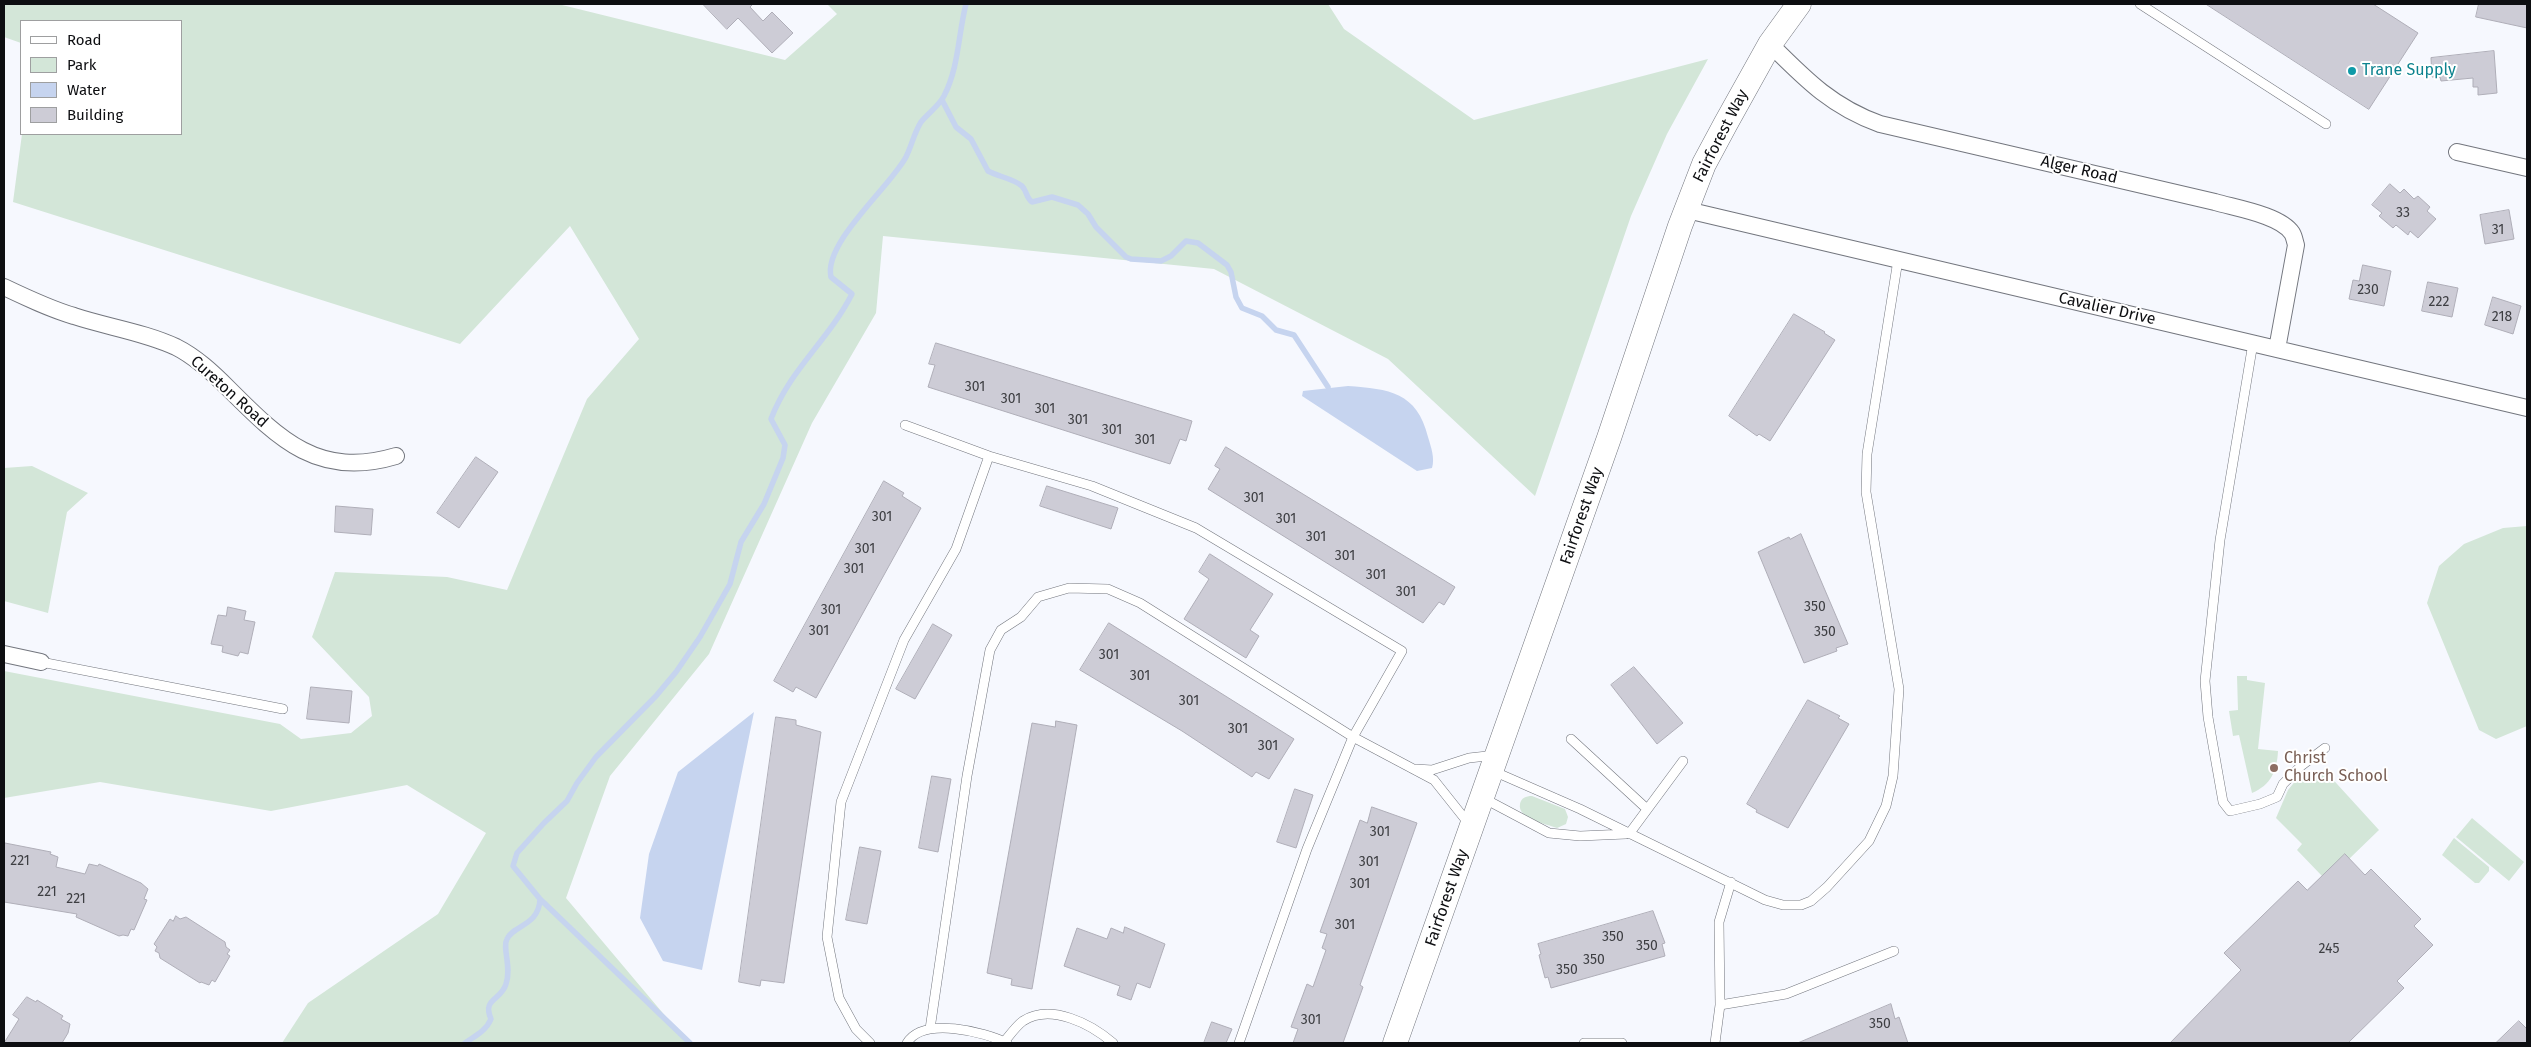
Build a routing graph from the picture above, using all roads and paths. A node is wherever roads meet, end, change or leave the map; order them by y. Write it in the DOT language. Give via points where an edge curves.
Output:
graph roads {
  1 [pos="1799,4"];
  2 [pos="2140,4"];
  3 [pos="1770,44"];
  4 [pos="2326,124"];
  5 [pos="2457,152"];
  6 [pos="2527,168"];
  7 [pos="1687,210"];
  8 [pos="1898,260"];
  9 [pos="4,287"];
  10 [pos="2253,343"];
  11 [pos="2277,349"];
  12 [pos="2527,408"];
  13 [pos="905,425"];
  14 [pos="396,456"];
  15 [pos="989,456"];
  16 [pos="4,654"];
  17 [pos="41,662"];
  18 [pos="283,709"];
  19 [pos="1353,737"];
  20 [pos="1571,739"];
  21 [pos="2325,748"];
  22 [pos="1682,761"];
  23 [pos="1495,763"];
  24 [pos="1411,768"];
  25 [pos="1482,798"];
  26 [pos="1647,809"];
  27 [pos="1472,827"];
  28 [pos="1629,834"];
  29 [pos="1731,882"];
  30 [pos="1894,951"];
  31 [pos="1720,1005"];
  32 [pos="930,1029"];
  33 [pos="1006,1042"];
  34 [pos="870,1043"];
  35 [pos="907,1043"];
  36 [pos="1113,1043"];
  37 [pos="1239,1043"];
  38 [pos="1395,1043"];
  39 [pos="1584,1043"];
  40 [pos="1622,1043"];
  41 [pos="1715,1043"];
  1 -- 3 [label="main road, Fairforest Way"];
  2 -- 4 [label="lane"];
  3 -- 7 [label="main road, Fairforest Way" via="1704,164"];
  3 -- 11 [label="street, Alger Road" via="1812,85 1854,115 1880,124 2215,202 2261,214 2280,223 2292,233 2296,245"];
  5 -- 6 [label="street"];
  7 -- 8 [label="street, Cavalier Drive"];
  7 -- 23 [label="main road, Fairforest Way"];
  8 -- 10 [label="street, Cavalier Drive"];
  8 -- 29 [label="lane" via="1867,454 1866,492 1899,689 1893,776 1886,806 1869,841 1811,901 1783,905 1765,900"];
  9 -- 14 [label="street, Cureton Road" via="73,316 177,347 213,373 264,424 302,452 326,461 347,463 372,462"];
  10 -- 11 [label="street, Cavalier Drive"];
  10 -- 21 [label="lane" via="2220,540 2205,681 2223,802 2230,811 2276,797 2301,766"];
  11 -- 12 [label="street, Cavalier Drive"];
  13 -- 15 [label="lane"];
  15 -- 19 [label="lane" via="1092,486 1196,528 1402,651"];
  15 -- 34 [label="lane" via="956,549 904,640 841,802 827,937 839,998 856,1029"];
  16 -- 17 [label="street"];
  17 -- 18 [label="lane"];
  19 -- 24 [label="lane"];
  19 -- 32 [label="lane" via="1140,603 1108,589 1069,588 1038,597 1021,617 1001,630 990,650 967,776"];
  19 -- 37 [label="lane" via="1307,849"];
  20 -- 26 [label="lane"];
  22 -- 26 [label="lane"];
  23 -- 24 [label="lane" via="1469,758 1432,770"];
  23 -- 25 [label="main road, Fairforest Way"];
  23 -- 28 [label="lane"];
  24 -- 27 [label="lane" via="1434,780"];
  25 -- 27 [label="main road, Fairforest Way"];
  25 -- 28 [label="lane" via="1549,833 1580,836"];
  26 -- 28 [label="lane"];
  27 -- 38 [label="main road, Fairforest Way"];
  28 -- 29 [label="lane"];
  29 -- 31 [label="lane" via="1719,922"];
  30 -- 31 [label="lane" via="1786,994"];
  31 -- 41 [label="lane"];
  32 -- 33 [label="lane" via="955,1028"];
  32 -- 35 [label="lane"];
  33 -- 36 [label="lane" via="1022,1021 1043,1014 1074,1019 1102,1033"];
  39 -- 40 [label="lane"];
}
